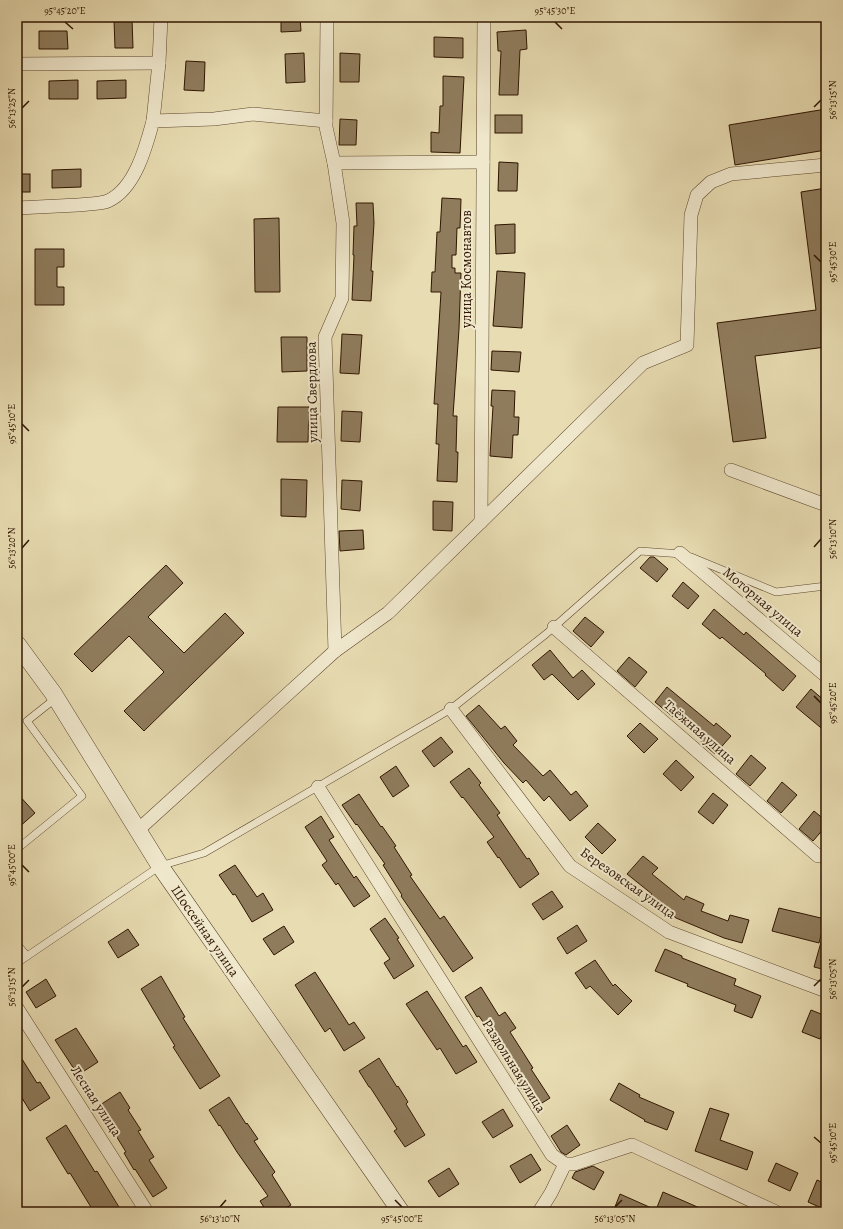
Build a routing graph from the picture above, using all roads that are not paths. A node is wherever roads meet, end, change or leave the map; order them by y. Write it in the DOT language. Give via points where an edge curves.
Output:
graph roads {
  1 [pos="161,17"];
  2 [pos="327,17"];
  3 [pos="484,17"];
  4 [pos="159,63"];
  5 [pos="17,64"];
  6 [pos="153,121"];
  7 [pos="326,121"];
  8 [pos="483,162"];
  9 [pos="334,163"];
  10 [pos="826,165"];
  11 [pos="17,208"];
  12 [pos="731,470"];
  13 [pos="826,505"];
  14 [pos="481,522"];
  15 [pos="680,553"];
  16 [pos="826,586"];
  17 [pos="554,627"];
  18 [pos="17,644"];
  19 [pos="335,651"];
  20 [pos="826,676"];
  21 [pos="56,698"];
  22 [pos="451,709"];
  23 [pos="318,786"];
  24 [pos="138,830"];
  25 [pos="17,849"];
  26 [pos="826,855"];
  27 [pos="160,866"];
  28 [pos="17,944"];
  29 [pos="27,956"];
  30 [pos="17,963"];
  31 [pos="826,991"];
  32 [pos="17,1008"];
  33 [pos="565,1164"];
  34 [pos="148,1212"];
  35 [pos="401,1212"];
  36 [pos="539,1212"];
  37 [pos="776,1212"];
  1 -- 4 [label="street"];
  2 -- 7 [label="street, улица Свердлова"];
  3 -- 8 [label="street, улица Космонавтов"];
  4 -- 5 [label="street"];
  4 -- 6 [label="street"];
  6 -- 7 [label="street" via="214,119 253,114"];
  6 -- 11 [label="street" via="134,175 124,191 108,201"];
  7 -- 9 [label="street, улица Свердлова"];
  8 -- 9 [label="street"];
  8 -- 14 [label="street, улица Космонавтов"];
  9 -- 19 [label="street, улица Свердлова" via="343,223 342,298 325,338"];
  10 -- 14 [label="street" via="731,174 711,182 697,195 691,215 686,345 642,363"];
  12 -- 13 [label="street"];
  14 -- 19 [label="street" via="388,613"];
  15 -- 16 [label="lane" via="776,592"];
  15 -- 17 [label="lane" via="640,551"];
  15 -- 20 [label="street, Моторная улица"];
  17 -- 22 [label="lane"];
  17 -- 26 [label="street, Таёжная улица" via="818,856"];
  18 -- 21 [label="street, Шоссейная улица"];
  19 -- 24 [label="street"];
  21 -- 24 [label="street, Шоссейная улица"];
  21 -- 25 [label="lane" via="26,721 82,796"];
  22 -- 23 [label="lane"];
  22 -- 31 [label="street, Березовская улица" via="570,866 669,932"];
  23 -- 27 [label="lane" via="204,853"];
  23 -- 33 [label="street, Раздольная улица" via="552,1155"];
  24 -- 27 [label="street, Шоссейная улица"];
  27 -- 29 [label="lane"];
  27 -- 35 [label="street, Шоссейная улица"];
  28 -- 29 [label="lane"];
  29 -- 30 [label="lane"];
  32 -- 34 [label="street, Лесная улица"];
  33 -- 36 [label="street"];
  33 -- 37 [label="street" via="574,1164 632,1145"];
}
